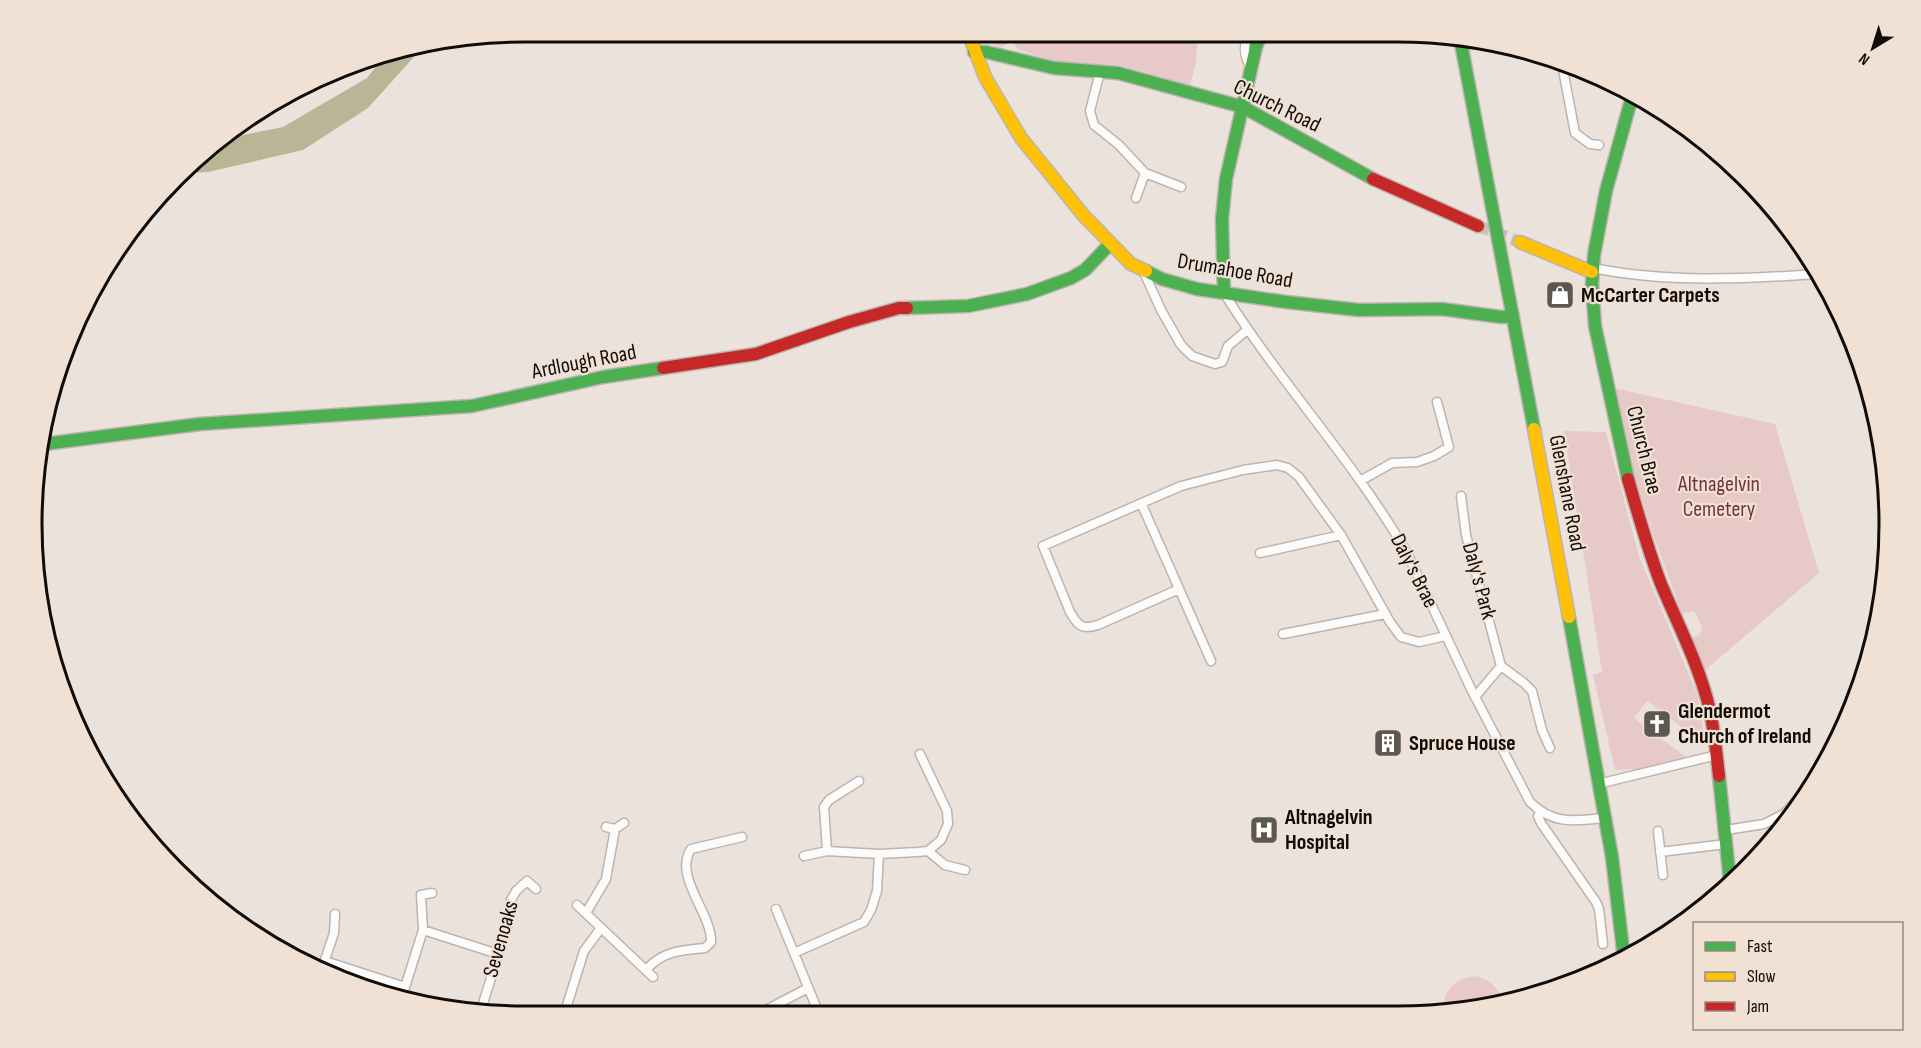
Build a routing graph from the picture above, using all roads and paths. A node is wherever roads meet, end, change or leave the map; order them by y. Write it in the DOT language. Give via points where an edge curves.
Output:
graph roads {
  1 [pos="971,42"];
  2 [pos="1246,42"];
  3 [pos="1259,42"];
  4 [pos="1462,46"];
  5 [pos="974,52"];
  6 [pos="1252,68"];
  7 [pos="1100,72"];
  8 [pos="1564,72"];
  9 [pos="1630,103"];
  10 [pos="1243,107"];
  11 [pos="1599,145"];
  12 [pos="1145,174"];
  13 [pos="1182,187"];
  14 [pos="1136,198"];
  15 [pos="1478,226"];
  16 [pos="1520,242"];
  17 [pos="1110,244"];
  18 [pos="1143,270"];
  19 [pos="1592,270"];
  20 [pos="1809,275"];
  21 [pos="1224,293"];
  22 [pos="1513,316"];
  23 [pos="1247,330"];
  24 [pos="1437,402"];
  25 [pos="49,443"];
  26 [pos="1360,481"];
  27 [pos="1461,496"];
  28 [pos="1142,505"];
  29 [pos="1341,535"];
  30 [pos="1260,553"];
  31 [pos="1179,590"];
  32 [pos="1385,614"];
  33 [pos="1283,634"];
  34 [pos="1446,636"];
  35 [pos="1211,661"];
  36 [pos="1501,666"];
  37 [pos="1475,698"];
  38 [pos="1550,748"];
  39 [pos="920,754"];
  40 [pos="1717,755"];
  41 [pos="859,781"];
  42 [pos="1598,784"];
  43 [pos="1540,812"];
  44 [pos="1780,816"];
  45 [pos="1604,818"];
  46 [pos="624,823"];
  47 [pos="1726,830"];
  48 [pos="1658,831"];
  49 [pos="742,837"];
  50 [pos="1726,844"];
  51 [pos="827,851"];
  52 [pos="928,851"];
  53 [pos="1660,852"];
  54 [pos="879,854"];
  55 [pos="804,856"];
  56 [pos="965,870"];
  57 [pos="1729,873"];
  58 [pos="1663,875"];
  59 [pos="536,889"];
  60 [pos="432,892"];
  61 [pos="578,905"];
  62 [pos="776,909"];
  63 [pos="335,914"];
  64 [pos="586,914"];
  65 [pos="601,928"];
  66 [pos="423,930"];
  67 [pos="1604,944"];
  68 [pos="1623,949"];
  69 [pos="794,953"];
  70 [pos="498,954"];
  71 [pos="325,962"];
  72 [pos="343,970"];
  73 [pos="646,970"];
  74 [pos="653,977"];
  75 [pos="405,987"];
  76 [pos="808,988"];
  77 [pos="404,991"];
  78 [pos="483,1004"];
  79 [pos="567,1006"];
  80 [pos="773,1006"];
  81 [pos="816,1006"];
  1 -- 5 [label="main road, Drumahoe Road"];
  2 -- 6 [label="street" via="1244,52"];
  3 -- 6 [label="main road"];
  4 -- 22 [label="main road, Glenshane Road"];
  5 -- 7 [label="main road, Church Road" via="1054,68"];
  5 -- 17 [label="main road, Drumahoe Road" via="1021,138"];
  6 -- 10 [label="main road"];
  7 -- 10 [label="main road, Church Road" via="1144,79"];
  7 -- 12 [label="street" via="1091,119"];
  8 -- 11 [label="street" via="1575,133 1590,144"];
  9 -- 19 [label="main road, Church Brae" via="1606,190"];
  10 -- 15 [label="main road, Church Road" via="1371,178"];
  10 -- 21 [label="main road" via="1225,186 1221,236"];
  12 -- 13 [label="street"];
  12 -- 14 [label="street"];
  16 -- 19 [label="main road"];
  17 -- 18 [label="main road, Drumahoe Road"];
  17 -- 25 [label="main road, Ardlough Road" via="1085,270 1027,294 968,306 898,308 756,354 603,377 472,406 200,424"];
  18 -- 21 [label="main road, Drumahoe Road" via="1170,282"];
  18 -- 23 [label="street" via="1168,324 1192,356 1215,364 1222,362 1228,346"];
  19 -- 20 [label="street" via="1728,279"];
  19 -- 40 [label="main road, Church Brae" via="1595,326 1627,477 1661,583 1707,699"];
  21 -- 22 [label="main road, Drumahoe Road" via="1359,310 1442,309"];
  21 -- 23 [label="street, Daly's Brae"];
  22 -- 42 [label="main road, Glenshane Road"];
  23 -- 26 [label="street, Daly's Brae"];
  24 -- 26 [label="street" via="1449,447 1417,462 1392,463"];
  26 -- 34 [label="street, Daly's Brae" via="1407,553"];
  27 -- 36 [label="street, Daly's Park" via="1466,536"];
  28 -- 29 [label="street" via="1181,486 1276,465 1299,477"];
  28 -- 31 [label="street"];
  28 -- 31 [label="street" via="1043,546 1070,612 1075,621 1088,628"];
  29 -- 30 [label="street"];
  29 -- 32 [label="street"];
  31 -- 35 [label="street"];
  32 -- 33 [label="street"];
  32 -- 34 [label="street" via="1401,637 1419,642"];
  34 -- 37 [label="street, Daly's Brae"];
  36 -- 37 [label="street"];
  36 -- 38 [label="street" via="1532,691"];
  37 -- 43 [label="street, Daly's Brae" via="1530,802"];
  39 -- 52 [label="street" via="946,810 948,824 941,840"];
  40 -- 42 [label="street"];
  40 -- 47 [label="main road, Church Brae"];
  41 -- 51 [label="street" via="824,807"];
  42 -- 45 [label="main road, Glenshane Road"];
  43 -- 45 [label="street" via="1566,820"];
  43 -- 67 [label="street, Daly's Brae" via="1541,823 1596,902"];
  44 -- 47 [label="street" via="1764,824"];
  45 -- 68 [label="main road, Glenshane Road" via="1620,905"];
  46 -- 64 [label="street" via="610,828 606,879"];
  47 -- 50 [label="main road, Church Brae"];
  48 -- 53 [label="street"];
  49 -- 73 [label="street" via="691,849 688,854 686,868 711,931 711,942 705,948 665,955"];
  50 -- 53 [label="street"];
  50 -- 57 [label="main road, Church Brae"];
  51 -- 54 [label="street"];
  51 -- 55 [label="street"];
  52 -- 54 [label="street"];
  52 -- 56 [label="street" via="945,865"];
  53 -- 58 [label="street"];
  54 -- 69 [label="street" via="877,891 864,922"];
  59 -- 70 [label="street, Sevenoaks" via="527,881 516,891"];
  60 -- 66 [label="street" via="421,895"];
  61 -- 64 [label="street"];
  62 -- 69 [label="street"];
  63 -- 71 [label="street"];
  64 -- 65 [label="street"];
  65 -- 73 [label="street"];
  65 -- 79 [label="street" via="584,951"];
  66 -- 70 [label="street"];
  66 -- 75 [label="street"];
  69 -- 76 [label="street"];
  70 -- 78 [label="street, Sevenoaks"];
  72 -- 75 [label="street"];
  73 -- 74 [label="street"];
  75 -- 77 [label="street"];
  76 -- 80 [label="street"];
  76 -- 81 [label="street"];
}
